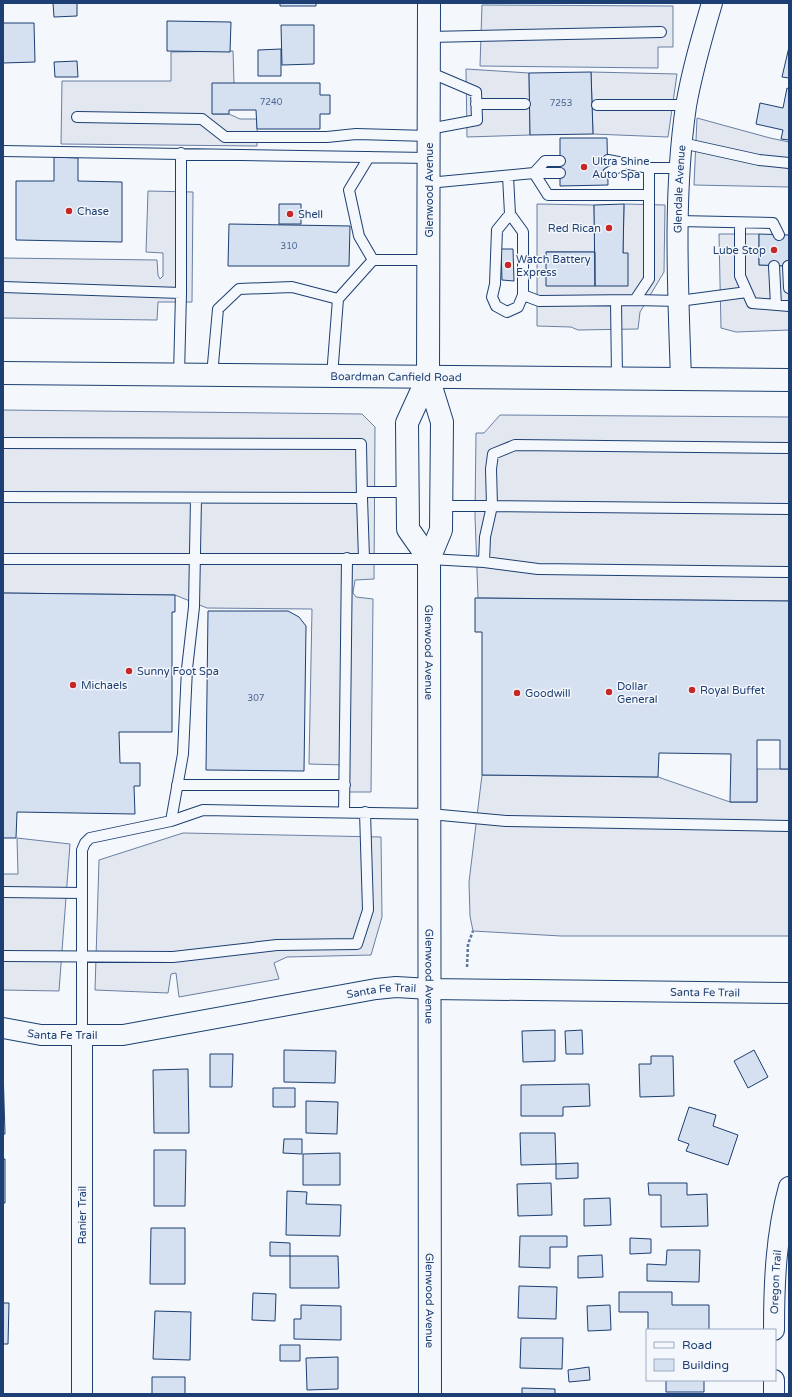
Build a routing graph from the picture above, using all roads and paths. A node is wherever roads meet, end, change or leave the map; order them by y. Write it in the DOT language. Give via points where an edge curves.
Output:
graph roads {
  1 [pos="429,3"];
  2 [pos="712,3"];
  3 [pos="661,32"];
  4 [pos="429,37"];
  5 [pos="429,72"];
  6 [pos="476,104"];
  7 [pos="525,104"];
  8 [pos="597,105"];
  9 [pos="686,106"];
  10 [pos="77,117"];
  11 [pos="429,132"];
  12 [pos="682,143"];
  13 [pos="3,151"];
  14 [pos="181,153"];
  15 [pos="369,157"];
  16 [pos="428,158"];
  17 [pos="608,160"];
  18 [pos="560,161"];
  19 [pos="789,162"];
  20 [pos="624,164"];
  21 [pos="649,168"];
  22 [pos="680,168"];
  23 [pos="534,173"];
  24 [pos="560,173"];
  25 [pos="608,173"];
  26 [pos="508,176"];
  27 [pos="428,183"];
  28 [pos="649,195"];
  29 [pos="510,214"];
  30 [pos="678,221"];
  31 [pos="740,222"];
  32 [pos="779,235"];
  33 [pos="373,260"];
  34 [pos="428,260"];
  35 [pos="774,266"];
  36 [pos="788,266"];
  37 [pos="3,286"];
  38 [pos="789,288"];
  39 [pos="747,292"];
  40 [pos="181,293"];
  41 [pos="523,294"];
  42 [pos="338,299"];
  43 [pos="635,300"];
  44 [pos="616,301"];
  45 [pos="679,301"];
  46 [pos="776,305"];
  47 [pos="789,306"];
  48 [pos="3,373"];
  49 [pos="179,375"];
  50 [pos="212,375"];
  51 [pos="332,376"];
  52 [pos="428,376"];
  53 [pos="617,378"];
  54 [pos="681,379"];
  55 [pos="789,380"];
  56 [pos="3,443"];
  57 [pos="789,448"];
  58 [pos="407,492"];
  59 [pos="362,495"];
  60 [pos="3,497"];
  61 [pos="196,498"];
  62 [pos="442,506"];
  63 [pos="492,506"];
  64 [pos="789,509"];
  65 [pos="347,558"];
  66 [pos="364,558"];
  67 [pos="3,559"];
  68 [pos="195,559"];
  69 [pos="429,559"];
  70 [pos="484,562"];
  71 [pos="789,572"];
  72 [pos="177,785"];
  73 [pos="345,785"];
  74 [pos="344,812"];
  75 [pos="365,812"];
  76 [pos="430,814"];
  77 [pos="171,821"];
  78 [pos="789,826"];
  79 [pos="3,892"];
  80 [pos="82,893"];
  81 [pos="473,931"];
  82 [pos="3,956"];
  83 [pos="82,957"];
  84 [pos="467,967"];
  85 [pos="430,989"];
  86 [pos="789,993"];
  87 [pos="3,1028"];
  88 [pos="82,1035"];
  89 [pos="789,1188"];
  90 [pos="774,1329"];
  91 [pos="774,1381"];
  92 [pos="82,1394"];
  93 [pos="430,1394"];
  94 [pos="774,1394"];
  1 -- 4 [label="street, Glenwood Avenue"];
  2 -- 9 [label="street, Glendale Avenue" via="697,54"];
  3 -- 4 [label="lane"];
  4 -- 5 [label="street, Glenwood Avenue"];
  5 -- 6 [label="lane" via="476,92"];
  5 -- 11 [label="street, Glenwood Avenue"];
  6 -- 7 [label="lane"];
  6 -- 11 [label="lane" via="477,120"];
  8 -- 9 [label="lane"];
  9 -- 12 [label="street, Glendale Avenue"];
  10 -- 11 [label="lane" via="202,118 225,137 327,137"];
  11 -- 16 [label="street, Glenwood Avenue"];
  12 -- 19 [label="lane" via="759,160"];
  12 -- 22 [label="street, Glendale Avenue"];
  13 -- 14 [label="lane"];
  14 -- 15 [label="lane"];
  14 -- 40 [label="lane"];
  15 -- 16 [label="lane"];
  15 -- 33 [label="lane" via="349,190 359,236"];
  16 -- 27 [label="street, Glenwood Avenue"];
  17 -- 20 [label="lane"];
  18 -- 23 [label="lane" via="545,161"];
  20 -- 21 [label="lane"];
  20 -- 25 [label="lane"];
  21 -- 22 [label="lane"];
  21 -- 28 [label="lane"];
  22 -- 30 [label="street, Glendale Avenue"];
  23 -- 24 [label="lane"];
  23 -- 26 [label="lane"];
  23 -- 28 [label="lane" via="548,195"];
  26 -- 27 [label="lane"];
  26 -- 29 [label="lane"];
  27 -- 34 [label="street, Glenwood Avenue"];
  28 -- 43 [label="lane" via="649,279"];
  29 -- 41 [label="lane" via="523,232"];
  29 -- 41 [label="lane" via="497,230 495,284 492,297 496,306 507,312 518,307"];
  30 -- 31 [label="lane"];
  30 -- 45 [label="street, Glendale Avenue"];
  31 -- 32 [label="lane" via="773,223"];
  31 -- 39 [label="lane" via="740,276"];
  33 -- 34 [label="lane"];
  33 -- 42 [label="lane"];
  34 -- 52 [label="street, Glenwood Avenue"];
  35 -- 46 [label="lane"];
  36 -- 38 [label="lane"];
  37 -- 40 [label="lane"];
  39 -- 45 [label="lane"];
  39 -- 46 [label="lane" via="752,303"];
  40 -- 49 [label="lane"];
  41 -- 44 [label="lane" via="539,301"];
  42 -- 50 [label="lane" via="292,287 239,288 218,309"];
  42 -- 51 [label="lane"];
  43 -- 44 [label="lane"];
  43 -- 45 [label="lane"];
  44 -- 53 [label="lane"];
  45 -- 54 [label="street, Glendale Avenue"];
  46 -- 47 [label="lane"];
  48 -- 49 [label="street, Boardman Canfield Road"];
  49 -- 50 [label="street, Boardman Canfield Road"];
  50 -- 51 [label="street, Boardman Canfield Road"];
  51 -- 52 [label="street, Boardman Canfield Road"];
  52 -- 53 [label="street, Boardman Canfield Road"];
  52 -- 58 [label="street, Glenwood Avenue" via="407,423"];
  52 -- 62 [label="street, Glenwood Avenue" via="442,422"];
  53 -- 54 [label="street, Boardman Canfield Road"];
  54 -- 55 [label="street, Boardman Canfield Road"];
  56 -- 59 [label="lane" via="361,444"];
  57 -- 63 [label="lane" via="515,445 493,454"];
  58 -- 59 [label="lane"];
  58 -- 69 [label="street, Glenwood Avenue" via="408,529"];
  59 -- 61 [label="lane"];
  59 -- 66 [label="lane"];
  60 -- 61 [label="lane"];
  61 -- 68 [label="lane"];
  62 -- 63 [label="lane"];
  62 -- 69 [label="street, Glenwood Avenue" via="442,530"];
  63 -- 64 [label="lane"];
  63 -- 70 [label="lane" via="485,537"];
  65 -- 66 [label="lane"];
  65 -- 68 [label="lane"];
  65 -- 73 [label="lane"];
  66 -- 69 [label="lane"];
  67 -- 68 [label="lane"];
  68 -- 72 [label="lane" via="183,754"];
  69 -- 70 [label="lane"];
  69 -- 76 [label="street, Glenwood Avenue"];
  70 -- 71 [label="lane" via="538,569"];
  72 -- 73 [label="lane"];
  72 -- 77 [label="lane"];
  73 -- 74 [label="lane"];
  74 -- 75 [label="lane"];
  74 -- 77 [label="lane" via="203,810"];
  75 -- 76 [label="lane"];
  75 -- 83 [label="lane" via="368,910 357,944 277,945 173,957"];
  76 -- 78 [label="lane" via="506,821"];
  76 -- 85 [label="street, Glenwood Avenue"];
  77 -- 80 [label="lane" via="90,838 82,850"];
  79 -- 80 [label="lane"];
  80 -- 83 [label="lane"];
  81 -- 84 [label="path" via="468,944"];
  82 -- 83 [label="lane"];
  83 -- 88 [label="lane"];
  85 -- 86 [label="street, Santa Fe Trail"];
  85 -- 88 [label="street, Santa Fe Trail" via="376,989 123,1035"];
  85 -- 93 [label="street, Glenwood Avenue"];
  87 -- 88 [label="street, Santa Fe Trail" via="41,1035"];
  88 -- 92 [label="street, Ranier Trail"];
  89 -- 90 [label="street, Oregon Trail" via="776,1263"];
  91 -- 94 [label="street"];
}
